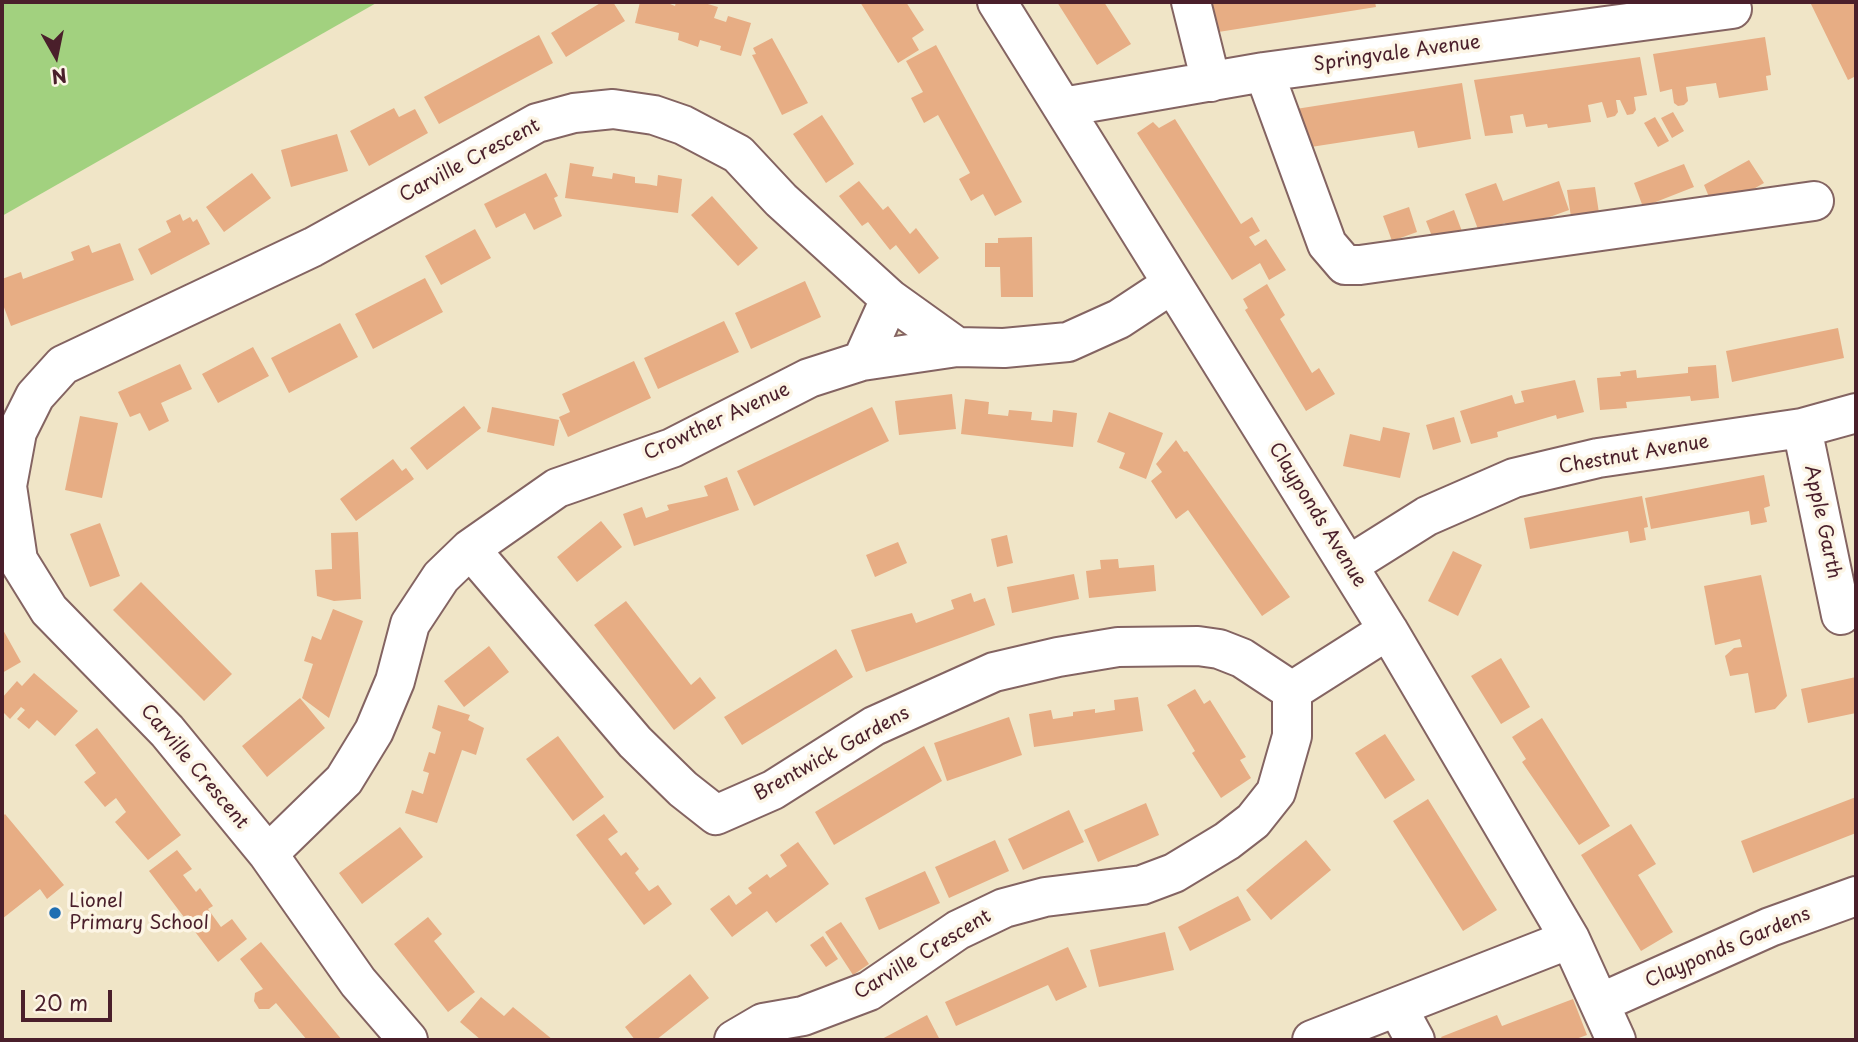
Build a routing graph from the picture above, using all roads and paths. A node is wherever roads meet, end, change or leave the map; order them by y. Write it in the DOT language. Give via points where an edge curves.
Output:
graph roads {
  1 [pos="997,2"];
  2 [pos="1191,2"];
  3 [pos="1732,9"];
  4 [pos="1264,72"];
  5 [pos="1210,82"];
  6 [pos="1063,107"];
  7 [pos="1814,201"];
  8 [pos="1172,284"];
  9 [pos="890,299"];
  10 [pos="957,347"];
  11 [pos="862,361"];
  12 [pos="18,393"];
  13 [pos="1856,414"];
  14 [pos="1802,428"];
  15 [pos="4,485"];
  16 [pos="470,549"];
  17 [pos="1349,565"];
  18 [pos="1841,615"];
  19 [pos="1388,630"];
  20 [pos="1292,691"];
  21 [pos="268,854"];
  22 [pos="1856,896"];
  23 [pos="1570,939"];
  24 [pos="1600,1003"];
  25 [pos="1397,1007"];
  26 [pos="408,1040"];
  27 [pos="734,1040"];
  28 [pos="1312,1040"];
  29 [pos="1415,1040"];
  30 [pos="1616,1040"];
  1 -- 6 [label="street, Clayponds Avenue"];
  2 -- 5 [label="street"];
  3 -- 4 [label="street, Springvale Avenue"];
  4 -- 5 [label="street, Springvale Avenue"];
  4 -- 7 [label="street" via="1327,244 1345,265"];
  5 -- 6 [label="street, Springvale Avenue"];
  6 -- 8 [label="street, Clayponds Avenue"];
  8 -- 10 [label="street, Crowther Avenue" via="1119,319 1068,342"];
  8 -- 17 [label="street, Clayponds Avenue"];
  9 -- 10 [label="street, Carville Crescent"];
  9 -- 11 [label="street"];
  9 -- 12 [label="street, Carville Crescent" via="781,200 738,154 654,115 614,110 574,113 537,123 313,247 63,365"];
  10 -- 11 [label="street, Crowther Avenue"];
  11 -- 16 [label="street, Crowther Avenue" via="809,378 673,448 557,488"];
  12 -- 15 [label="street, Carville Crescent" via="17,432"];
  13 -- 14 [label="street, Chestnut Avenue"];
  14 -- 17 [label="street, Chestnut Avenue" via="1598,457 1514,478 1427,516"];
  14 -- 18 [label="street, Apple Garth"];
  15 -- 21 [label="street, Carville Crescent" via="18,560 49,610 167,731"];
  16 -- 20 [label="street, Brentwick Gardens" via="635,742 716,815 773,790 886,721 995,672 1058,657 1118,647 1219,649 1260,668"];
  16 -- 21 [label="street, Crowther Avenue" via="442,577 410,624 395,681 374,731 344,780"];
  17 -- 19 [label="street, Clayponds Avenue"];
  19 -- 20 [label="street"];
  19 -- 23 [label="street, Clayponds Avenue"];
  20 -- 27 [label="street, Carville Crescent" via="1292,736 1276,792 1253,821 1227,841 1174,873 1142,885 1045,897 1004,908 958,930 869,991 803,1016 763,1023"];
  21 -- 26 [label="street, Carville Crescent" via="358,982"];
  22 -- 24 [label="street, Clayponds Gardens" via="1770,927"];
  23 -- 24 [label="street, Clayponds Avenue"];
  23 -- 25 [label="street"];
  24 -- 30 [label="street, Clayponds Avenue"];
  25 -- 28 [label="street"];
  25 -- 29 [label="street"];
}
